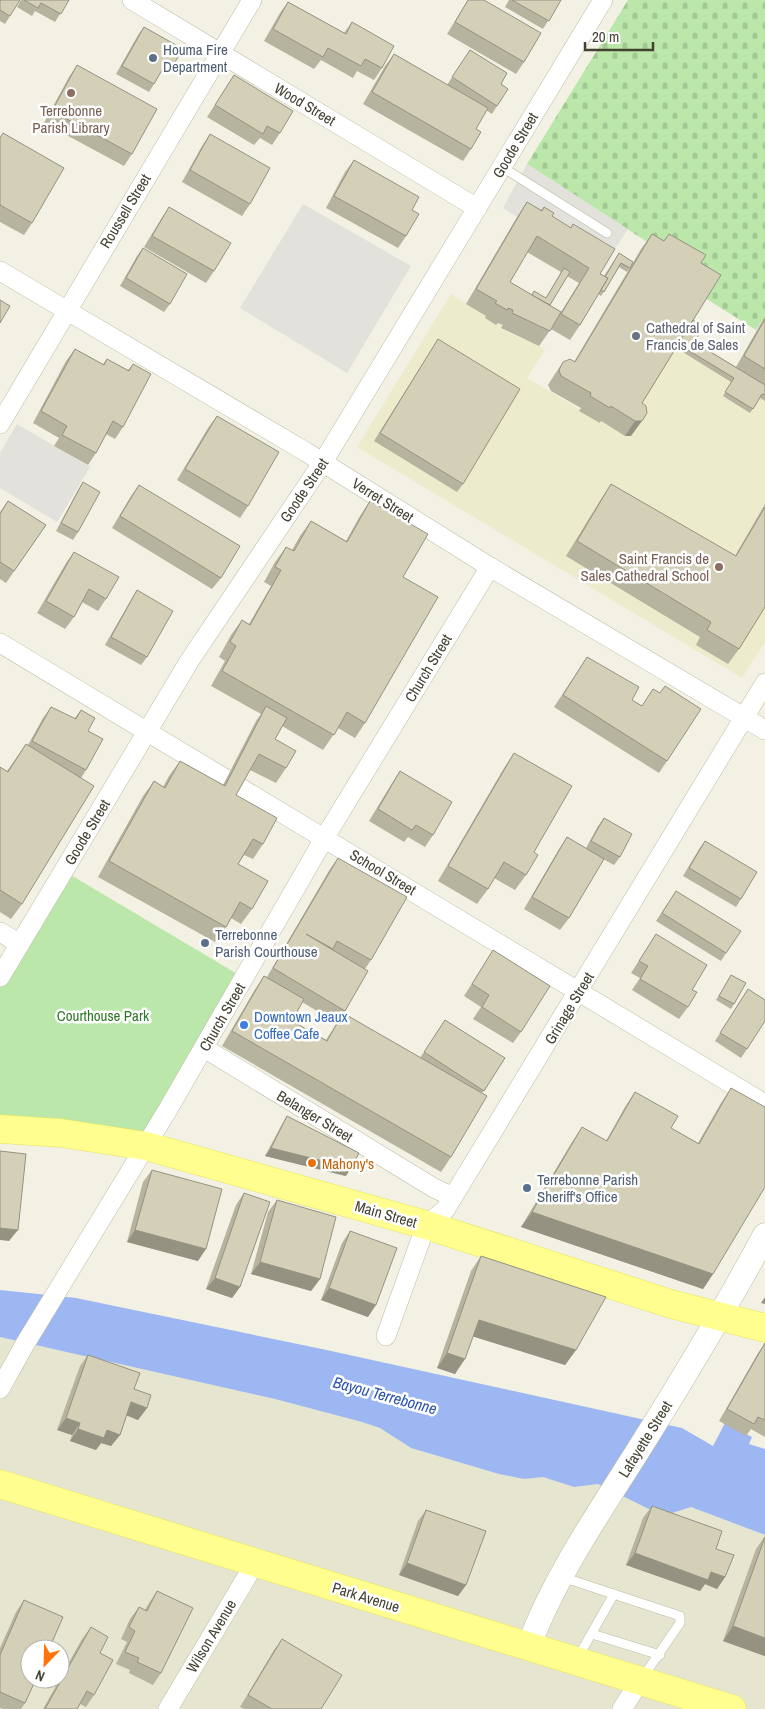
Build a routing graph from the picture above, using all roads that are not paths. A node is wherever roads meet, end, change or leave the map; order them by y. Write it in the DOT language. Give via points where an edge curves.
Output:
graph roads {
  1 [pos="132,0"];
  2 [pos="252,0"];
  3 [pos="603,0"];
  4 [pos="221,53"];
  5 [pos="502,167"];
  6 [pos="477,208"];
  7 [pos="606,232"];
  8 [pos="0,271"];
  9 [pos="66,312"];
  10 [pos="0,424"];
  11 [pos="323,462"];
  12 [pos="490,567"];
  13 [pos="0,643"];
  14 [pos="765,684"];
  15 [pos="744,716"];
  16 [pos="765,730"];
  17 [pos="148,732"];
  18 [pos="325,837"];
  19 [pos="0,932"];
  20 [pos="20,944"];
  21 [pos="0,978"];
  22 [pos="580,990"];
  23 [pos="204,1048"];
  24 [pos="765,1104"];
  25 [pos="0,1129"];
  26 [pos="146,1146"];
  27 [pos="453,1197"];
  28 [pos="426,1225"];
  29 [pos="765,1235"];
  30 [pos="721,1316"];
  31 [pos="765,1328"];
  32 [pos="386,1336"];
  33 [pos="0,1389"];
  34 [pos="0,1484"];
  35 [pos="255,1563"];
  36 [pos="562,1578"];
  37 [pos="614,1594"];
  38 [pos="592,1634"];
  39 [pos="529,1645"];
  40 [pos="660,1655"];
  41 [pos="576,1661"];
  42 [pos="640,1682"];
  43 [pos="168,1709"];
  44 [pos="622,1709"];
  45 [pos="732,1709"];
  1 -- 4 [label="street, Wood Street"];
  2 -- 4 [label="street, Roussell Street"];
  3 -- 5 [label="street, Goode Street"];
  4 -- 6 [label="street, Wood Street"];
  4 -- 9 [label="street, Roussell Street"];
  5 -- 6 [label="street, Goode Street"];
  5 -- 7 [label="lane"];
  6 -- 11 [label="street, Goode Street"];
  8 -- 9 [label="street, Verret Street"];
  9 -- 10 [label="street, Roussell Street"];
  9 -- 11 [label="street, Verret Street"];
  11 -- 12 [label="street, Verret Street"];
  11 -- 17 [label="street, Goode Street" via="190,660"];
  12 -- 15 [label="street, Verret Street"];
  12 -- 18 [label="street, Church Street"];
  13 -- 17 [label="street, School Street"];
  14 -- 15 [label="street, Grinage Street"];
  15 -- 16 [label="street, Verret Street"];
  15 -- 22 [label="street, Grinage Street"];
  17 -- 18 [label="street, School Street"];
  17 -- 20 [label="street, Goode Street"];
  18 -- 22 [label="street, School Street"];
  18 -- 23 [label="street, Church Street"];
  19 -- 20 [label="street"];
  20 -- 21 [label="street, Goode Street"];
  22 -- 24 [label="street, School Street"];
  22 -- 27 [label="street, Grinage Street"];
  23 -- 26 [label="street, Church Street"];
  23 -- 27 [label="street, Belanger Street"];
  25 -- 26 [label="main road, Main Street" via="61,1133"];
  26 -- 28 [label="main road, Main Street"];
  26 -- 33 [label="street, Church Street"];
  27 -- 28 [label="street, Grinage Street" via="445,1210"];
  28 -- 30 [label="main road, Main Street" via="671,1304"];
  28 -- 32 [label="street"];
  29 -- 30 [label="street, Lafayette Street"];
  30 -- 31 [label="main road, Main Street"];
  30 -- 36 [label="street, Lafayette Street"];
  34 -- 35 [label="main road, Park Avenue"];
  35 -- 39 [label="main road, Park Avenue"];
  35 -- 43 [label="street, Wilson Avenue"];
  36 -- 37 [label="lane"];
  36 -- 39 [label="street, Lafayette Street" via="540,1615"];
  37 -- 38 [label="lane"];
  37 -- 40 [label="lane" via="680,1616 680,1623"];
  38 -- 40 [label="lane"];
  38 -- 41 [label="lane"];
  39 -- 41 [label="main road, Park Avenue"];
  40 -- 42 [label="lane"];
  41 -- 42 [label="main road, Park Avenue"];
  42 -- 44 [label="street"];
  42 -- 45 [label="main road, Park Avenue"];
}
